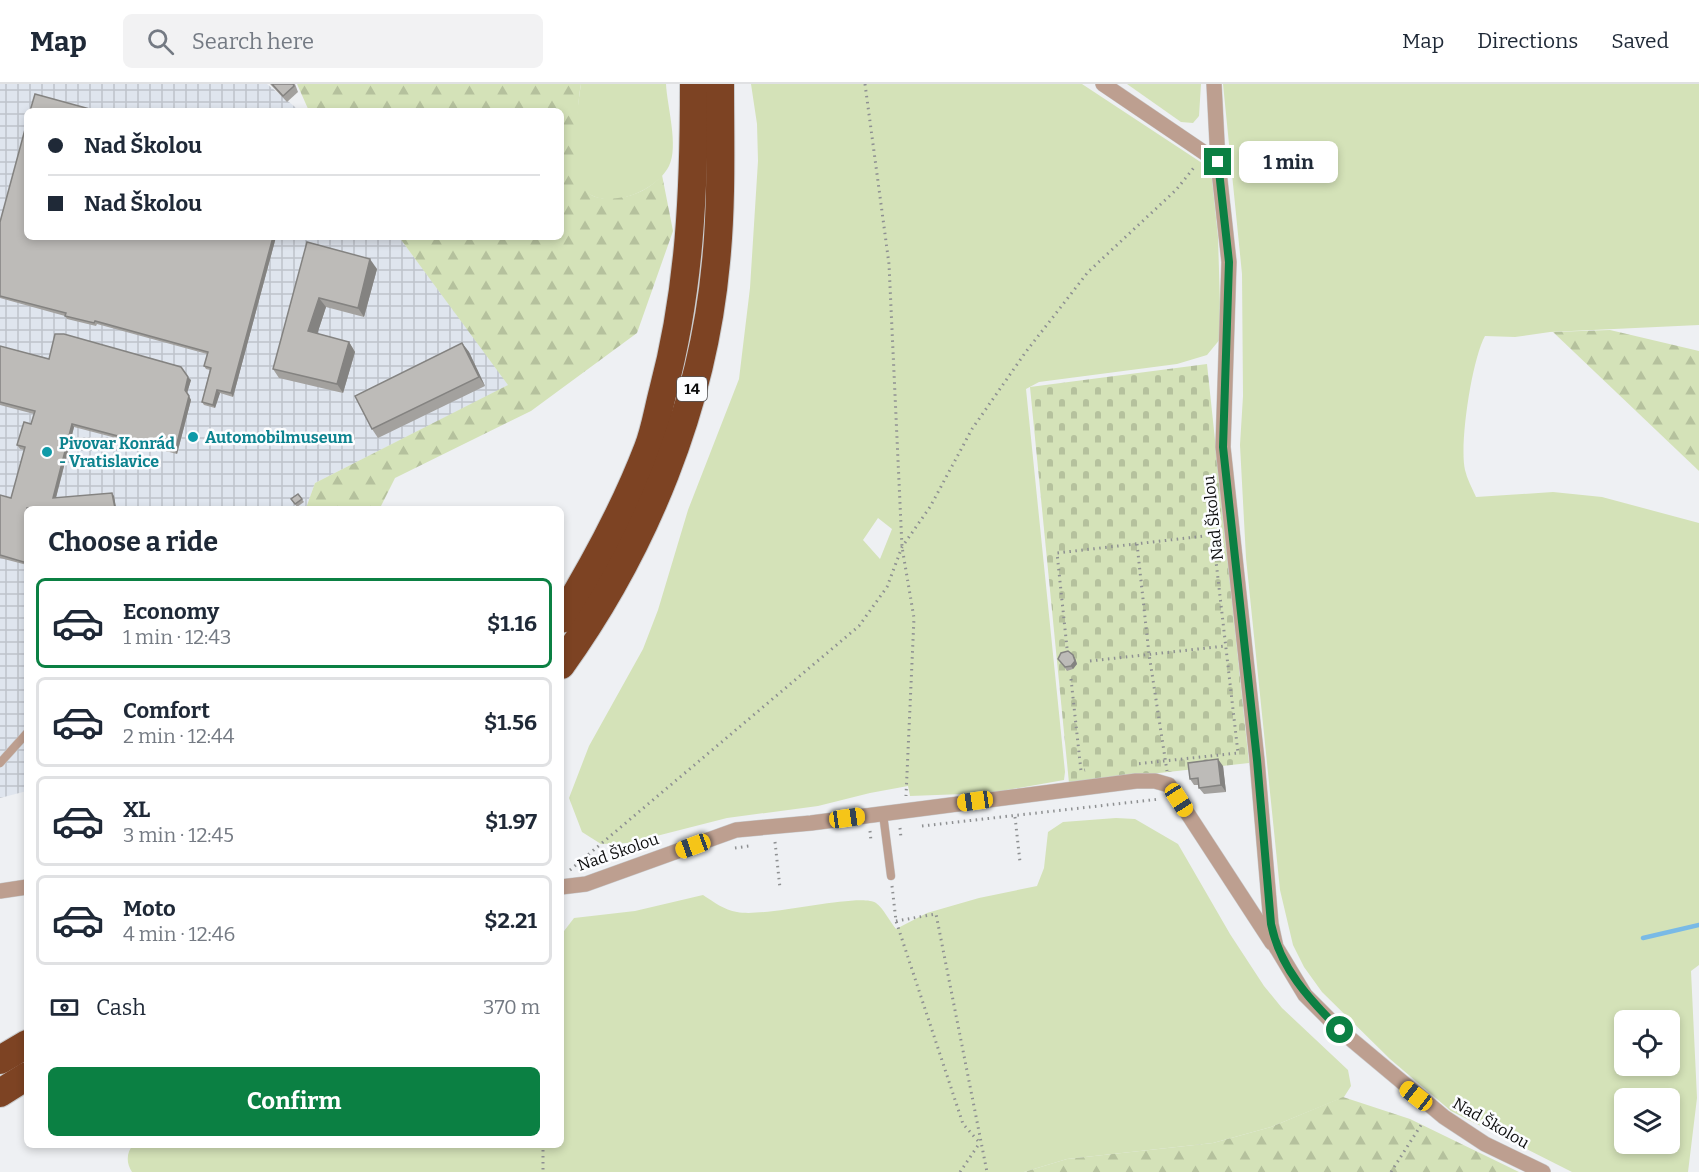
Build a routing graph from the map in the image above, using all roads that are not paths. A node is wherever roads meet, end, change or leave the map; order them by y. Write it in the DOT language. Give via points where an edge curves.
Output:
graph roads {
  1 [pos="694,84"];
  2 [pos="720,84"];
  3 [pos="1103,84"];
  4 [pos="1214,84"];
  5 [pos="1212,157"];
  6 [pos="564,614"];
  7 [pos="564,660"];
  8 [pos="24,736"];
  9 [pos="0,763"];
  10 [pos="883,814"];
  11 [pos="891,876"];
  12 [pos="24,887"];
  13 [pos="564,887"];
  14 [pos="0,891"];
  15 [pos="1276,947"];
  16 [pos="24,1046"];
  17 [pos="0,1060"];
  18 [pos="24,1078"];
  19 [pos="0,1093"];
  20 [pos="1543,1172"];
  1 -- 6 [label="highway, 14" via="694,188 676,343 649,447 594,565"];
  2 -- 7 [label="highway, 14" via="716,263 684,424 656,496 616,578"];
  3 -- 5 [label="street"];
  4 -- 5 [label="street, Nad Školou"];
  5 -- 15 [label="street, Nad Školou" via="1229,262 1223,447"];
  8 -- 9 [label="lane"];
  10 -- 11 [label="lane"];
  10 -- 13 [label="street, Nad Školou" via="736,830 586,884"];
  10 -- 15 [label="street, Nad Školou" via="1136,782 1169,784"];
  12 -- 14 [label="street"];
  15 -- 20 [label="street, Nad Školou" via="1305,995 1402,1085 1485,1144"];
  16 -- 17 [label="highway"];
  18 -- 19 [label="highway"];
}
